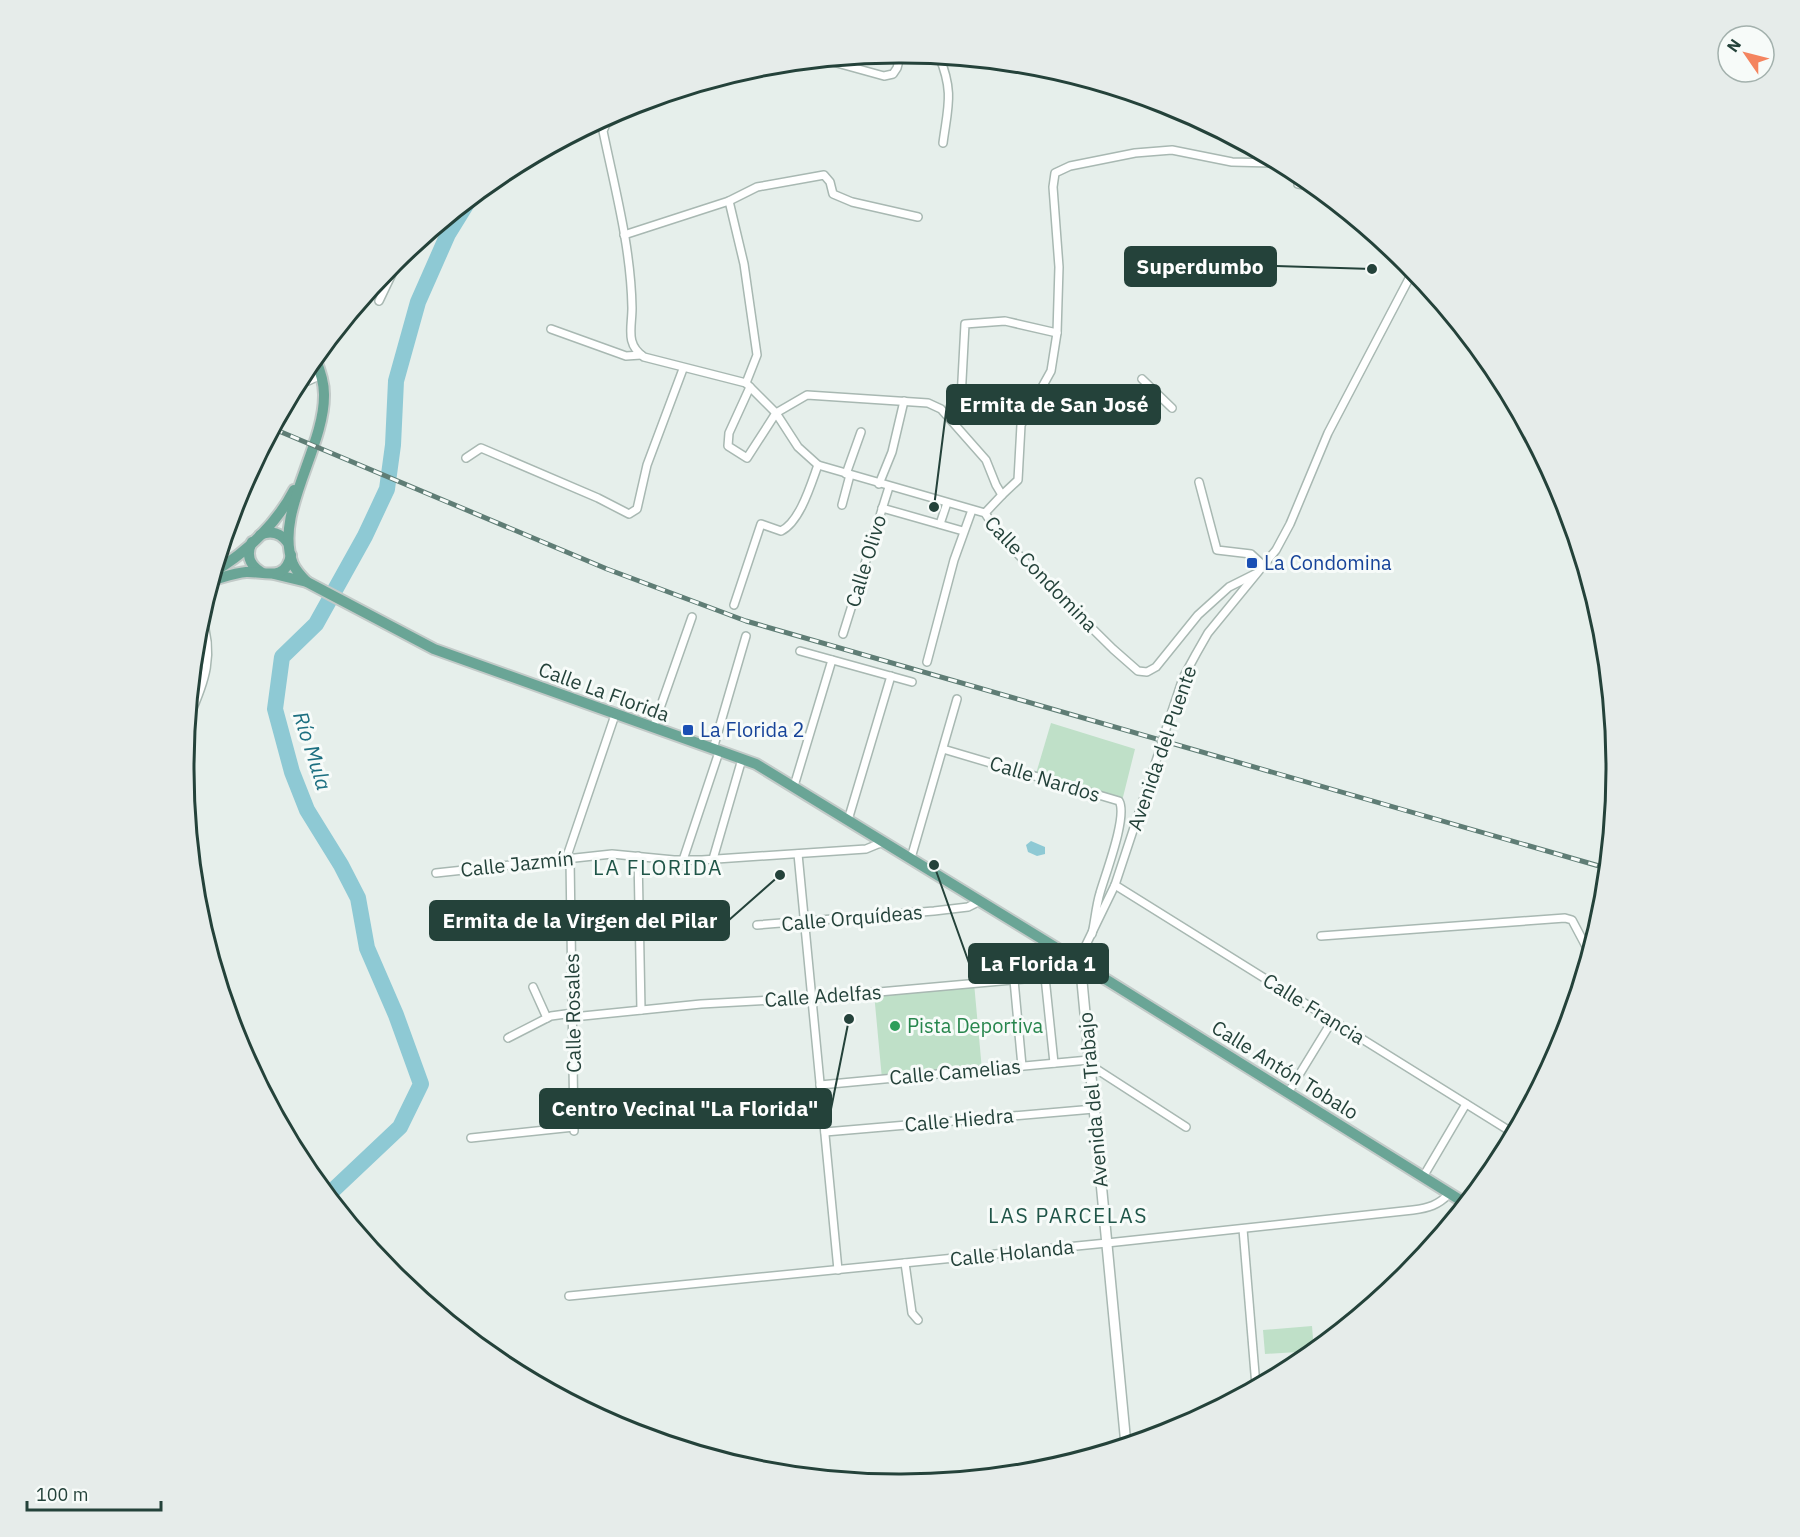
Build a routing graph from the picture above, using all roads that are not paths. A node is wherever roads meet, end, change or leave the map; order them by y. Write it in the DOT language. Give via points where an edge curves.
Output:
graph roads {
  1 [pos="898,63"];
  2 [pos="943,65"];
  3 [pos="846,66"];
  4 [pos="604,129"];
  5 [pos="943,143"];
  6 [pos="1261,163"];
  7 [pos="729,201"];
  8 [pos="918,217"];
  9 [pos="624,236"];
  10 [pos="1408,280"];
  11 [pos="386,286"];
  12 [pos="379,301"];
  13 [pos="552,329"];
  14 [pos="1056,333"];
  15 [pos="641,355"];
  16 [pos="319,369"];
  17 [pos="683,369"];
  18 [pos="321,375"];
  19 [pos="312,379"];
  20 [pos="1142,380"];
  21 [pos="748,385"];
  22 [pos="962,399"];
  23 [pos="904,401"];
  24 [pos="1172,408"];
  25 [pos="776,413"];
  26 [pos="861,432"];
  27 [pos="465,458"];
  28 [pos="818,465"];
  29 [pos="306,467"];
  30 [pos="848,474"];
  31 [pos="1199,482"];
  32 [pos="879,484"];
  33 [pos="889,487"];
  34 [pos="1002,495"];
  35 [pos="946,503"];
  36 [pos="842,505"];
  37 [pos="882,508"];
  38 [pos="972,510"];
  39 [pos="985,513"];
  40 [pos="940,524"];
  41 [pos="963,531"];
  42 [pos="256,539"];
  43 [pos="290,549"];
  44 [pos="226,562"];
  45 [pos="1263,565"];
  46 [pos="268,574"];
  47 [pos="1255,574"];
  48 [pos="221,578"];
  49 [pos="307,582"];
  50 [pos="734,605"];
  51 [pos="692,617"];
  52 [pos="843,634"];
  53 [pos="746,636"];
  54 [pos="207,639"];
  55 [pos="800,651"];
  56 [pos="832,660"];
  57 [pos="927,662"];
  58 [pos="891,676"];
  59 [pos="912,682"];
  60 [pos="199,690"];
  61 [pos="957,699"];
  62 [pos="615,715"];
  63 [pos="653,728"];
  64 [pos="943,749"];
  65 [pos="716,750"];
  66 [pos="742,759"];
  67 [pos="794,786"];
  68 [pos="848,820"];
  69 [pos="884,842"];
  70 [pos="798,854"];
  71 [pos="638,856"];
  72 [pos="911,858"];
  73 [pos="568,859"];
  74 [pos="713,859"];
  75 [pos="683,860"];
  76 [pos="436,873"];
  77 [pos="1114,885"];
  78 [pos="980,901"];
  79 [pos="805,922"];
  80 [pos="757,925"];
  81 [pos="487,928"];
  82 [pos="572,928"];
  83 [pos="1092,934"];
  84 [pos="1321,936"];
  85 [pos="1583,941"];
  86 [pos="1083,951"];
  87 [pos="1068,955"];
  88 [pos="1080,969"];
  89 [pos="1045,977"];
  90 [pos="1014,980"];
  91 [pos="533,987"];
  92 [pos="812,998"];
  93 [pos="641,1010"];
  94 [pos="573,1015"];
  95 [pos="547,1018"];
  96 [pos="1332,1021"];
  97 [pos="508,1038"];
  98 [pos="1090,1062"];
  99 [pos="1054,1063"];
  100 [pos="1022,1066"];
  101 [pos="820,1085"];
  102 [pos="1288,1094"];
  103 [pos="1466,1104"];
  104 [pos="1094,1109"];
  105 [pos="1186,1126"];
  106 [pos="1506,1129"];
  107 [pos="825,1132"];
  108 [pos="471,1138"];
  109 [pos="1423,1177"];
  110 [pos="1449,1194"];
  111 [pos="1459,1199"];
  112 [pos="1243,1229"];
  113 [pos="1107,1244"];
  114 [pos="906,1263"];
  115 [pos="838,1270"];
  116 [pos="569,1296"];
  117 [pos="918,1320"];
  118 [pos="1255,1378"];
  119 [pos="1125,1438"];
  1 -- 3 [label="street" via="893,74 884,76"];
  2 -- 5 [label="street" via="950,92"];
  4 -- 9 [label="street"];
  6 -- 14 [label="street" via="1232,162 1172,150 1135,153 1054,173 1059,267"];
  7 -- 8 [label="street" via="757,187 824,175 833,194"];
  7 -- 9 [label="street"];
  7 -- 21 [label="street" via="744,264 757,355"];
  9 -- 15 [label="street" via="632,306 631,343"];
  10 -- 45 [label="street, Avenida del Puente" via="1328,433 1285,533"];
  11 -- 12 [label="street"];
  13 -- 15 [label="street" via="626,356"];
  14 -- 22 [label="street" via="1005,321 966,324"];
  14 -- 34 [label="street" via="1051,371 1022,425 1018,480"];
  15 -- 17 [label="street"];
  16 -- 18 [label="main road"];
  17 -- 21 [label="street"];
  17 -- 27 [label="street" via="647,465 637,509 629,514 481,448"];
  18 -- 19 [label="street"];
  18 -- 29 [label="main road" via="322,413"];
  20 -- 24 [label="street"];
  21 -- 25 [label="street, Calle Condomina"];
  21 -- 25 [label="street" via="729,433 728,446 747,458"];
  23 -- 25 [label="street" via="807,394"];
  23 -- 32 [label="street" via="892,452"];
  23 -- 34 [label="street" via="928,403 941,409 986,460"];
  25 -- 28 [label="street, Calle Condomina" via="798,447"];
  26 -- 30 [label="street"];
  28 -- 30 [label="street, Calle Condomina"];
  28 -- 50 [label="street" via="788,528 781,531 761,524"];
  29 -- 42 [label="main road" via="280,513"];
  29 -- 43 [label="main road" via="290,517"];
  30 -- 32 [label="street, Calle Condomina"];
  30 -- 36 [label="street"];
  31 -- 45 [label="street" via="1217,550 1251,554"];
  32 -- 33 [label="street, Calle Condomina"];
  33 -- 35 [label="street, Calle Condomina"];
  33 -- 37 [label="street, Calle Olivo"];
  34 -- 39 [label="street"];
  35 -- 38 [label="street, Calle Condomina"];
  35 -- 40 [label="street"];
  37 -- 40 [label="street"];
  37 -- 52 [label="street, Calle Olivo"];
  38 -- 39 [label="street, Calle Condomina"];
  38 -- 41 [label="street"];
  39 -- 47 [label="street, Calle Condomina" via="1029,566 1138,670 1147,672 1156,667 1228,587"];
  40 -- 41 [label="street"];
  41 -- 57 [label="street"];
  42 -- 43 [label="main road" via="275,533"];
  42 -- 44 [label="main road"];
  42 -- 46 [label="main road" via="249,558 254,567"];
  43 -- 46 [label="main road" via="287,565"];
  43 -- 49 [label="main road" via="293,564"];
  45 -- 47 [label="street, Avenida del Puente"];
  46 -- 48 [label="main road, Calle La Florida" via="242,573"];
  46 -- 49 [label="main road, Calle La Florida"];
  47 -- 77 [label="street, Avenida del Puente, bridge" via="1209,633 1183,678"];
  49 -- 62 [label="main road, Calle La Florida" via="434,649"];
  51 -- 63 [label="street"];
  53 -- 65 [label="street"];
  54 -- 60 [label="street" via="208,668"];
  55 -- 56 [label="street"];
  56 -- 58 [label="street"];
  56 -- 67 [label="street"];
  58 -- 59 [label="street"];
  58 -- 68 [label="street"];
  61 -- 64 [label="street"];
  62 -- 63 [label="main road, Calle La Florida"];
  62 -- 73 [label="street, Calle Rosales"];
  63 -- 65 [label="main road, Calle La Florida"];
  64 -- 72 [label="street"];
  64 -- 83 [label="street, Calle Nardos" via="1119,801 1122,811"];
  65 -- 66 [label="main road, Calle La Florida"];
  65 -- 75 [label="street"];
  66 -- 67 [label="main road, Calle La Florida"];
  66 -- 74 [label="street"];
  67 -- 68 [label="main road, Calle La Florida"];
  68 -- 69 [label="main road, Calle La Florida"];
  69 -- 70 [label="street, Calle Jazmín" via="866,849"];
  69 -- 72 [label="main road, Calle La Florida"];
  70 -- 74 [label="street, Calle Jazmín"];
  70 -- 79 [label="street"];
  71 -- 73 [label="street, Calle Jazmín" via="612,854"];
  71 -- 75 [label="street, Calle Jazmín"];
  71 -- 93 [label="street"];
  72 -- 78 [label="main road, Calle La Florida"];
  73 -- 76 [label="street, Calle Jazmín"];
  73 -- 82 [label="street, Calle Rosales"];
  74 -- 75 [label="street, Calle Jazmín"];
  77 -- 83 [label="street, Avenida del Puente"];
  77 -- 96 [label="street, Calle Francia"];
  78 -- 79 [label="street, Calle Orquídeas" via="969,907"];
  78 -- 87 [label="main road, Calle La Florida"];
  79 -- 80 [label="street, Calle Orquídeas"];
  79 -- 92 [label="street"];
  81 -- 82 [label="street"];
  82 -- 94 [label="street, Calle Rosales"];
  83 -- 86 [label="street, Avenida del Puente"];
  84 -- 85 [label="street" via="1565,918 1572,920"];
  86 -- 87 [label="main road"];
  86 -- 88 [label="main road" via="1088,958"];
  87 -- 88 [label="main road" via="1067,963"];
  88 -- 89 [label="street, Calle Adelfas"];
  88 -- 98 [label="street, Avenida del Trabajo"];
  88 -- 102 [label="main road, Calle Antón Tobalo"];
  89 -- 90 [label="street, Calle Adelfas"];
  89 -- 99 [label="street"];
  90 -- 92 [label="street, Calle Adelfas"];
  90 -- 100 [label="street"];
  91 -- 95 [label="street"];
  92 -- 93 [label="street, Calle Adelfas"];
  92 -- 101 [label="street"];
  93 -- 94 [label="street, Calle Adelfas"];
  94 -- 95 [label="street, Calle Adelfas"];
  94 -- 108 [label="street, Calle Rosales" via="574,1129"];
  95 -- 97 [label="street, Calle Adelfas"];
  96 -- 102 [label="street"];
  96 -- 103 [label="street, Calle Francia"];
  98 -- 99 [label="street, Calle Camelias"];
  98 -- 104 [label="street, Avenida del Trabajo"];
  98 -- 105 [label="street"];
  99 -- 100 [label="street, Calle Camelias"];
  100 -- 101 [label="street, Calle Camelias"];
  101 -- 107 [label="street"];
  102 -- 109 [label="main road, Calle Antón Tobalo"];
  103 -- 106 [label="street, Calle Francia"];
  103 -- 109 [label="street"];
  104 -- 107 [label="street, Calle Hiedra"];
  104 -- 113 [label="street, Avenida del Trabajo"];
  107 -- 115 [label="street"];
  109 -- 110 [label="main road, Calle Antón Tobalo"];
  110 -- 111 [label="main road, Calle Antón Tobalo"];
  110 -- 112 [label="street, Calle Holanda" via="1431,1207"];
  112 -- 113 [label="street, Calle Holanda"];
  112 -- 118 [label="street"];
  113 -- 114 [label="street, Calle Holanda"];
  113 -- 119 [label="street, Avenida del Trabajo"];
  114 -- 115 [label="street, Calle Holanda"];
  114 -- 117 [label="street" via="912,1313"];
  115 -- 116 [label="street, Calle Holanda"];
}
